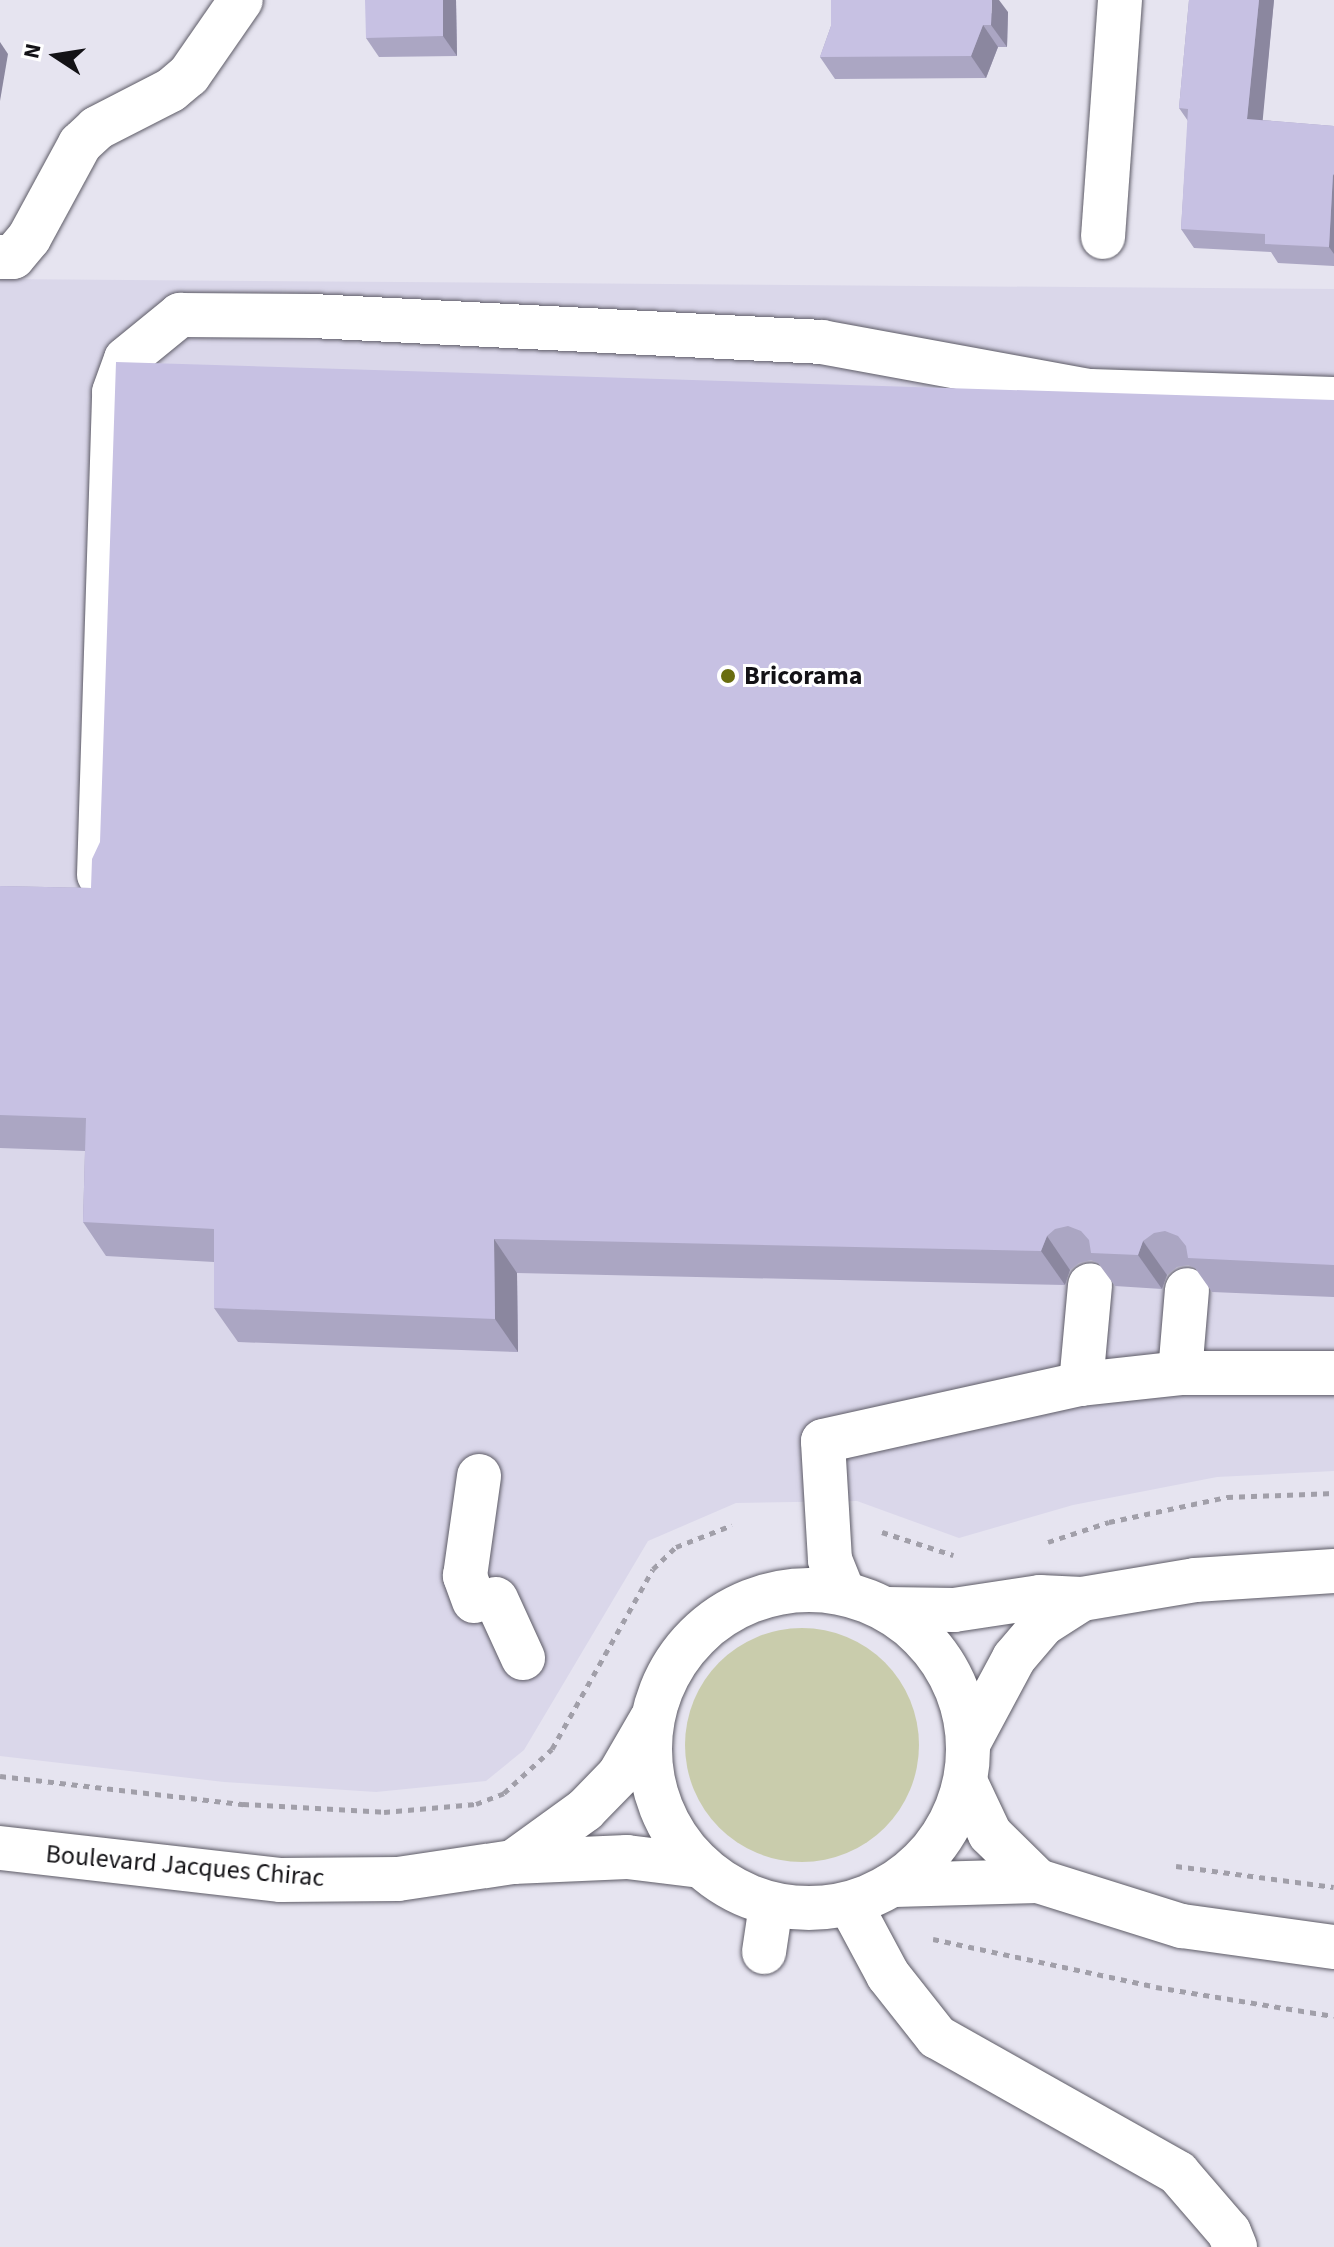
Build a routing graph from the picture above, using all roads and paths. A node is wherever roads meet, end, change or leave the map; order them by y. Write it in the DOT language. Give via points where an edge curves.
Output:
graph roads {
  1 [pos="241,0"];
  2 [pos="1120,0"];
  3 [pos="1103,237"];
  4 [pos="0,257"];
  5 [pos="1334,399"];
  6 [pos="99,875"];
  7 [pos="1090,1285"];
  8 [pos="1187,1290"];
  9 [pos="1180,1373"];
  10 [pos="1334,1373"];
  11 [pos="1081,1384"];
  12 [pos="479,1476"];
  13 [pos="1334,1493"];
  14 [pos="732,1525"];
  15 [pos="876,1530"];
  16 [pos="1034,1547"];
  17 [pos="958,1557"];
  18 [pos="1334,1571"];
  19 [pos="843,1592"];
  20 [pos="1082,1599"];
  21 [pos="887,1609"];
  22 [pos="523,1658"];
  23 [pos="653,1717"];
  24 [pos="968,1762"];
  25 [pos="0,1776"];
  26 [pos="0,1848"];
  27 [pos="513,1862"];
  28 [pos="1168,1865"];
  29 [pos="700,1866"];
  30 [pos="1038,1881"];
  31 [pos="894,1885"];
  32 [pos="1334,1887"];
  33 [pos="850,1904"];
  34 [pos="771,1905"];
  35 [pos="1334,1947"];
  36 [pos="764,1952"];
  37 [pos="1334,2016"];
  38 [pos="1235,2247"];
  1 -- 4 [label="main road" via="189,75 171,90 97,128 80,144 29,238 13,257"];
  2 -- 3 [label="main road"];
  5 -- 6 [label="main road" via="1090,391 822,342 313,316 180,315 126,359 114,392"];
  7 -- 11 [label="main road"];
  8 -- 9 [label="main road"];
  9 -- 10 [label="main road"];
  9 -- 11 [label="main road"];
  11 -- 19 [label="main road" via="823,1441 830,1560"];
  12 -- 22 [label="main road" via="465,1576"];
  13 -- 16 [label="path" via="1227,1497 1109,1522"];
  14 -- 25 [label="path" via="676,1547 653,1569 552,1749 504,1793 476,1804 368,1811 243,1804"];
  15 -- 17 [label="path"];
  18 -- 20 [label="main road" via="1195,1580"];
  19 -- 21 [label="main road, Boulevard Jacques Chirac"];
  19 -- 23 [label="main road, Boulevard Jacques Chirac" via="796,1589 732,1608 683,1651 666,1678"];
  20 -- 21 [label="main road" via="1040,1597 954,1610"];
  20 -- 24 [label="main road" via="1043,1624 1014,1658"];
  21 -- 24 [label="main road, Boulevard Jacques Chirac" via="939,1655 960,1697"];
  23 -- 27 [label="main road, Boulevard Jacques Chirac" via="619,1775 585,1810"];
  23 -- 29 [label="main road, Boulevard Jacques Chirac" via="649,1757 657,1797 673,1835"];
  24 -- 30 [label="main road, Boulevard Jacques Chirac" via="990,1834"];
  24 -- 31 [label="main road, Boulevard Jacques Chirac" via="947,1832"];
  26 -- 27 [label="main road, Boulevard Jacques Chirac" via="281,1880 398,1879"];
  27 -- 29 [label="main road, Boulevard Jacques Chirac" via="627,1857"];
  28 -- 32 [label="path"];
  29 -- 34 [label="main road, Boulevard Jacques Chirac" via="733,1890"];
  30 -- 31 [label="main road, Boulevard Jacques Chirac"];
  30 -- 35 [label="main road, Boulevard Jacques Chirac" via="1182,1926"];
  31 -- 33 [label="main road, Boulevard Jacques Chirac"];
  31 -- 37 [label="path" via="907,1934 1156,1987"];
  33 -- 34 [label="main road, Boulevard Jacques Chirac" via="811,1909"];
  33 -- 38 [label="main road" via="888,1975 937,2037 1178,2173 1229,2232"];
  34 -- 36 [label="main road"];
}
